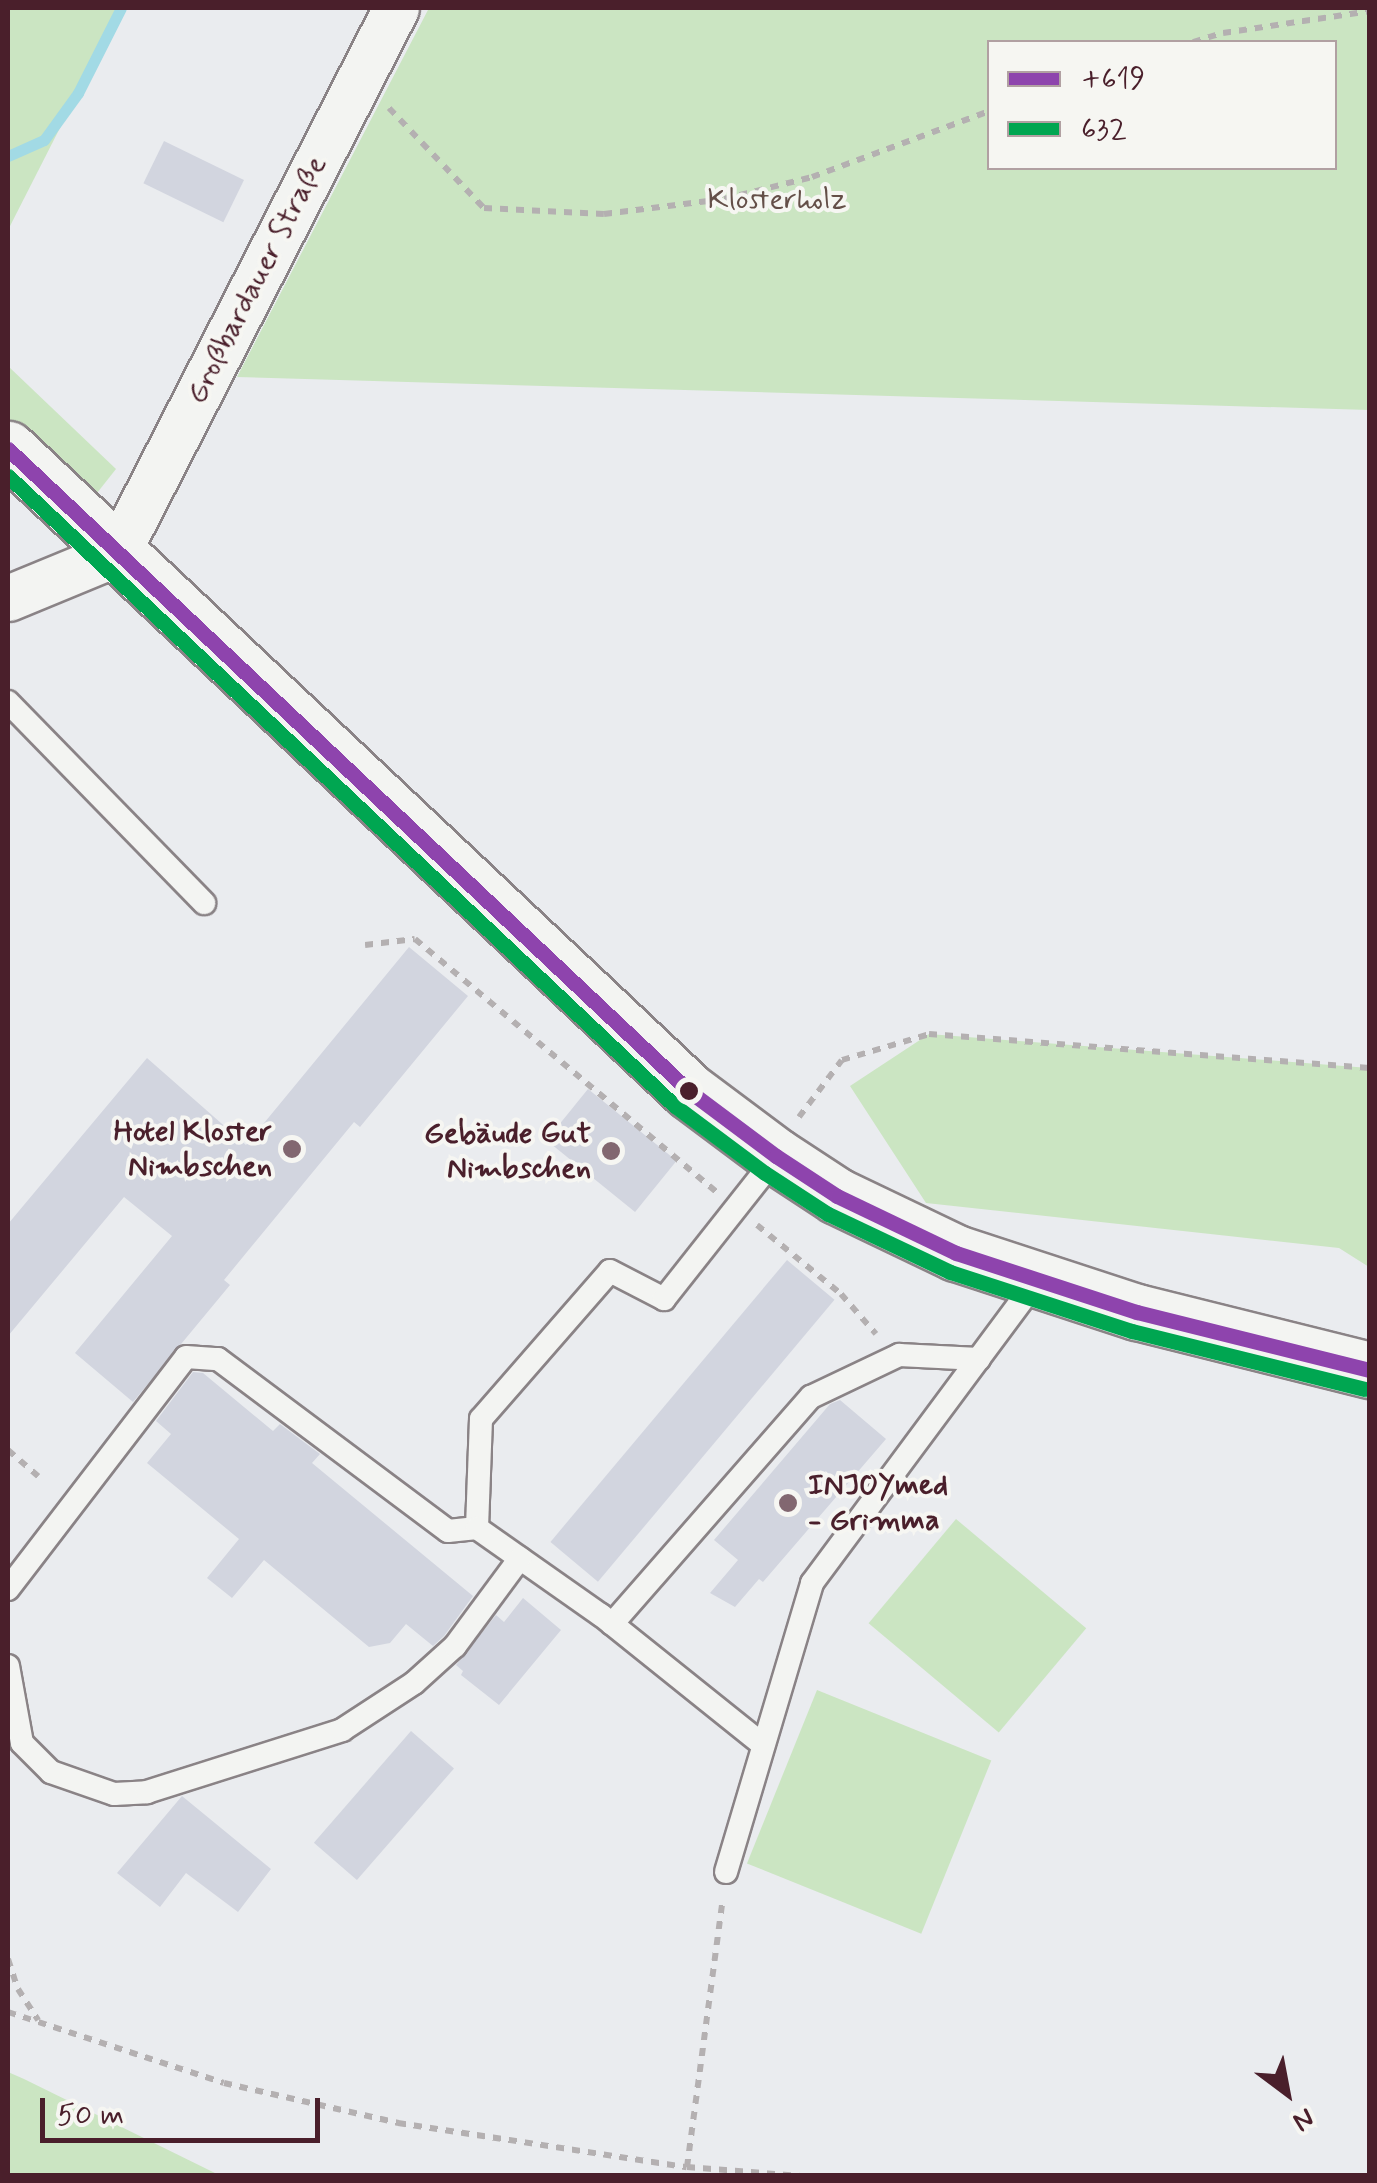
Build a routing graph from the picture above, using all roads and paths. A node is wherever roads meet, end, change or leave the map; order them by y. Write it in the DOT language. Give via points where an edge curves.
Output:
graph roads {
  1 [pos="396,8"];
  2 [pos="1370,11"];
  3 [pos="1199,40"];
  4 [pos="361,78"];
  5 [pos="987,112"];
  6 [pos="8,449"];
  7 [pos="117,553"];
  8 [pos="8,598"];
  9 [pos="8,702"];
  10 [pos="204,903"];
  11 [pos="365,945"];
  12 [pos="1370,1068"];
  13 [pos="776,1156"];
  14 [pos="736,1208"];
  15 [pos="1036,1282"];
  16 [pos="899,1355"];
  17 [pos="979,1360"];
  18 [pos="1370,1370"];
  19 [pos="8,1450"];
  20 [pos="38,1476"];
  21 [pos="477,1528"];
  22 [pos="520,1558"];
  23 [pos="8,1590"];
  24 [pos="612,1624"];
  25 [pos="8,1666"];
  26 [pos="763,1745"];
  27 [pos="15,1749"];
  28 [pos="726,1872"];
  29 [pos="8,1960"];
  30 [pos="8,2012"];
  31 [pos="39,2022"];
  32 [pos="687,2167"];
  33 [pos="801,2176"];
  1 -- 4 [label="street, Großbardauer Straße"];
  2 -- 3 [label="path"];
  4 -- 5 [label="path" via="484,208 604,214 724,199 812,177"];
  4 -- 7 [label="street, Großbardauer Straße"];
  6 -- 7 [label="main road"];
  7 -- 8 [label="street"];
  7 -- 13 [label="main road" via="689,1091"];
  9 -- 10 [label="lane"];
  11 -- 14 [label="path" via="415,940"];
  12 -- 13 [label="path" via="929,1034 842,1060"];
  13 -- 14 [label="lane"];
  13 -- 15 [label="main road" via="837,1196 956,1254"];
  14 -- 16 [label="path" via="841,1294"];
  14 -- 21 [label="lane" via="664,1298 610,1271 481,1418"];
  15 -- 17 [label="lane"];
  15 -- 18 [label="main road"];
  16 -- 17 [label="lane"];
  16 -- 24 [label="lane" via="811,1397"];
  17 -- 26 [label="lane" via="812,1583"];
  19 -- 20 [label="path"];
  21 -- 22 [label="lane"];
  21 -- 23 [label="lane" via="448,1531 218,1359 186,1357"];
  22 -- 24 [label="lane"];
  22 -- 27 [label="lane" via="455,1646 414,1683 342,1730 147,1792 114,1794 50,1772"];
  24 -- 26 [label="lane"];
  25 -- 27 [label="lane"];
  26 -- 28 [label="lane"];
  28 -- 32 [label="path"];
  29 -- 31 [label="path"];
  30 -- 31 [label="path"];
  31 -- 32 [label="path" via="224,2083 398,2123"];
  32 -- 33 [label="path"];
}
